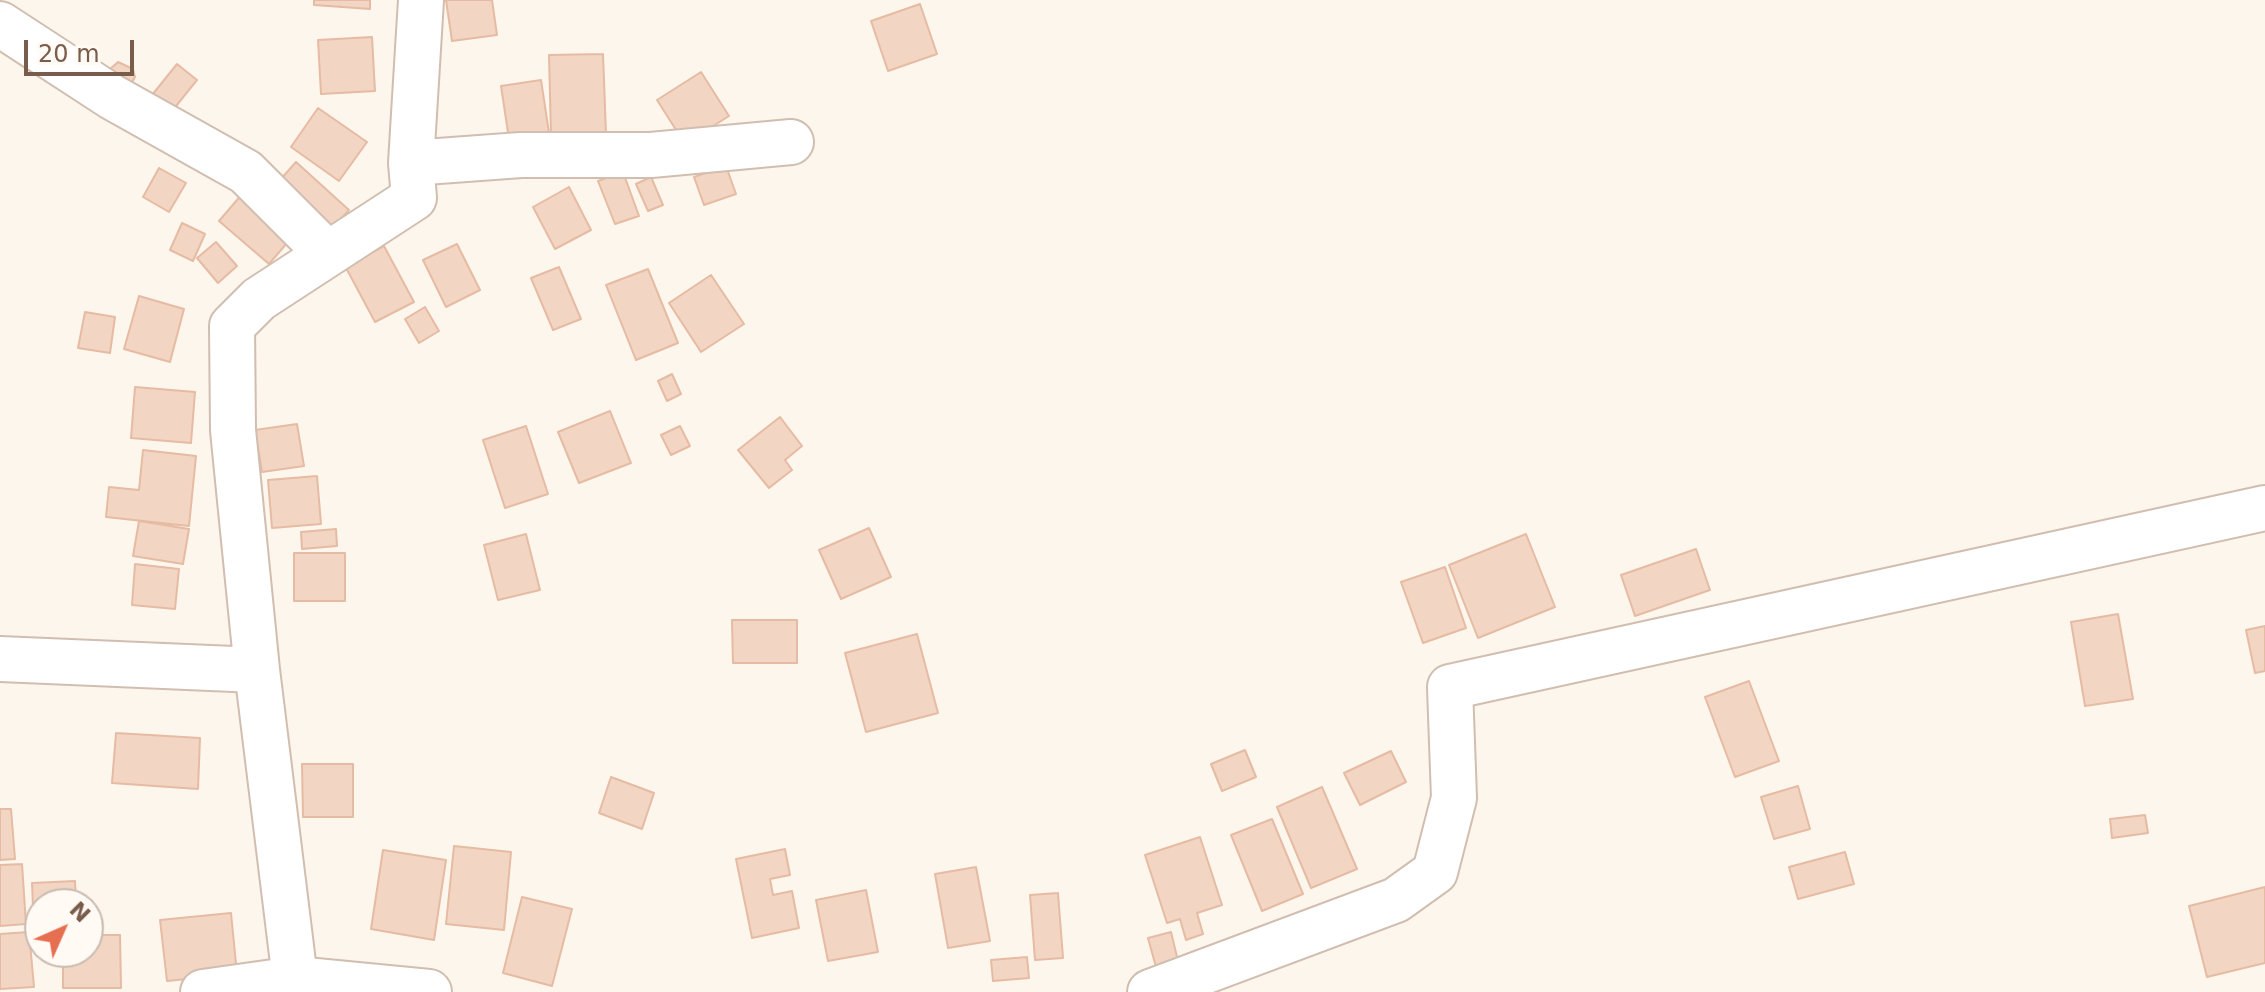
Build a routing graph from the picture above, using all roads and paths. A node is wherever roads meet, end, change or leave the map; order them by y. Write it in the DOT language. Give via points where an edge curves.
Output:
graph roads {
  1 [pos="421,0"];
  2 [pos="0,24"];
  3 [pos="791,142"];
  4 [pos="411,163"];
  5 [pos="328,254"];
  6 [pos="2265,508"];
  7 [pos="0,659"];
  8 [pos="257,670"];
  9 [pos="310,985"];
  10 [pos="203,992"];
  11 [pos="429,992"];
  12 [pos="1150,992"];
  1 -- 4 [label="street"];
  2 -- 5 [label="street" via="112,97 246,172"];
  3 -- 4 [label="street" via="651,155 521,155"];
  4 -- 5 [label="street" via="414,198"];
  5 -- 8 [label="street" via="259,299 232,326 233,430"];
  6 -- 12 [label="street" via="1450,687 1454,798 1435,872 1396,900"];
  7 -- 8 [label="street"];
  8 -- 9 [label="street"];
  9 -- 10 [label="street"];
  9 -- 11 [label="street"];
}
